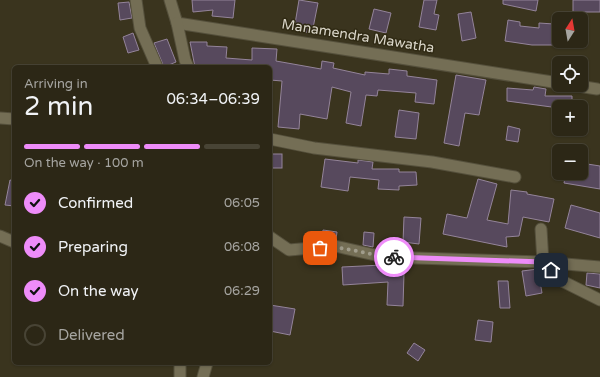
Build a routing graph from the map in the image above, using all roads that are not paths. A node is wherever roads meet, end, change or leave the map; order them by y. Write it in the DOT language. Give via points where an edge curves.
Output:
graph roads {
  1 [pos="136,0"];
  2 [pos="170,0"];
  3 [pos="177,23"];
  4 [pos="156,65"];
  5 [pos="187,65"];
  6 [pos="552,82"];
  7 [pos="588,88"];
  8 [pos="597,89"];
  9 [pos="0,118"];
  10 [pos="12,119"];
  11 [pos="272,139"];
  12 [pos="515,177"];
  13 [pos="541,229"];
  14 [pos="0,236"];
  15 [pos="272,238"];
  16 [pos="12,241"];
  17 [pos="543,262"];
  18 [pos="600,267"];
  19 [pos="600,300"];
  20 [pos="180,365"];
  21 [pos="205,365"];
  22 [pos="180,377"];
  23 [pos="202,377"];
  1 -- 4 [label="street" via="140,28"];
  2 -- 3 [label="street"];
  3 -- 5 [label="street"];
  3 -- 6 [label="street, Manamendra Mawatha"];
  7 -- 8 [label="street"];
  9 -- 10 [label="street"];
  11 -- 12 [label="street" via="314,148 432,162"];
  13 -- 17 [label="street"];
  14 -- 16 [label="street"];
  15 -- 17 [label="street" via="289,250 335,246 384,257"];
  17 -- 18 [label="street"];
  17 -- 19 [label="street" via="558,279"];
  20 -- 22 [label="street"];
  21 -- 23 [label="street"];
}
